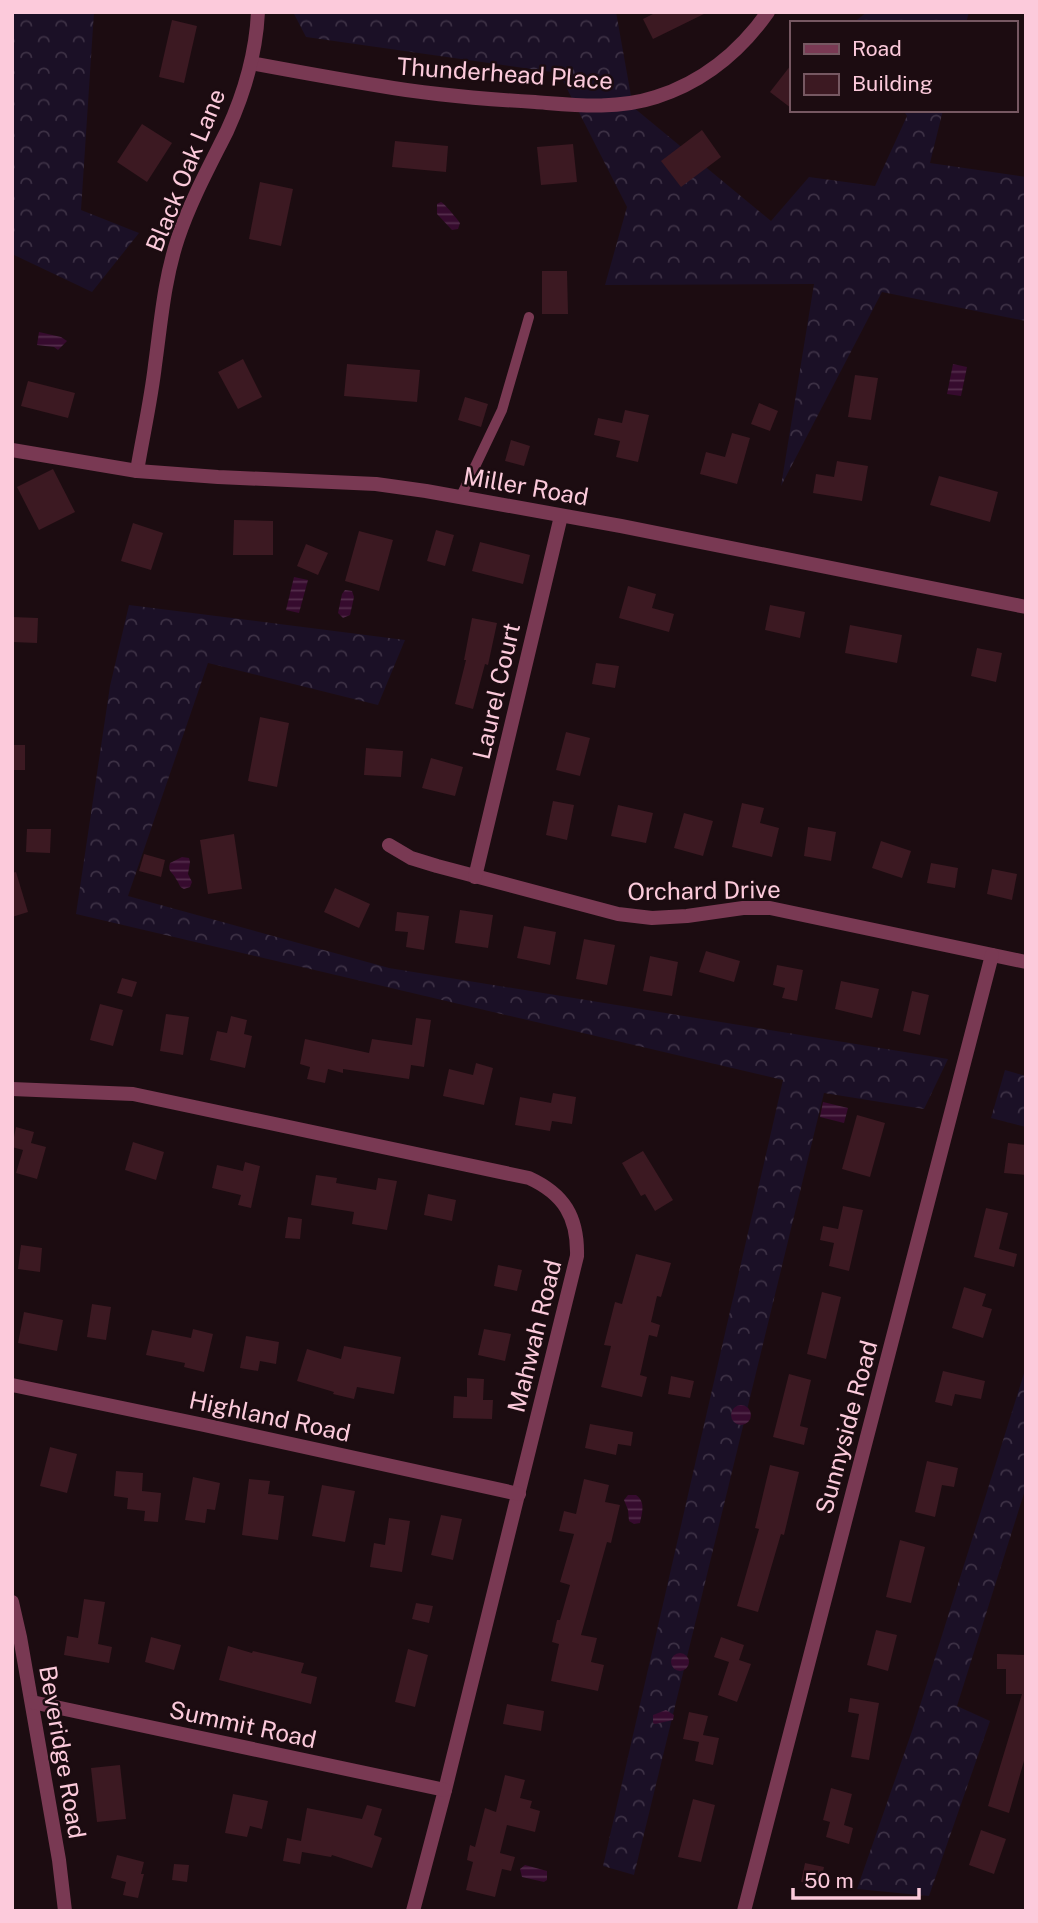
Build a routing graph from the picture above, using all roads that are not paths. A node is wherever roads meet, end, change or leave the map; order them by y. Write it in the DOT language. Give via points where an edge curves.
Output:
graph roads {
  1 [pos="258,12"];
  2 [pos="768,12"];
  3 [pos="251,63"];
  4 [pos="529,317"];
  5 [pos="12,450"];
  6 [pos="137,471"];
  7 [pos="460,498"];
  8 [pos="561,516"];
  9 [pos="1026,607"];
  10 [pos="389,845"];
  11 [pos="475,877"];
  12 [pos="992,955"];
  13 [pos="1026,962"];
  14 [pos="12,1089"];
  15 [pos="12,1385"];
  16 [pos="519,1494"];
  17 [pos="12,1602"];
  18 [pos="32,1702"];
  19 [pos="445,1790"];
  20 [pos="65,1911"];
  21 [pos="413,1911"];
  22 [pos="744,1911"];
  1 -- 3 [label="street, Black Oak Lane"];
  2 -- 3 [label="street, Thunderhead Place" via="750,36 705,75 653,98 626,104 478,98 383,87"];
  3 -- 6 [label="street, Black Oak Lane" via="228,129 177,241 161,309"];
  4 -- 7 [label="lane" via="502,410"];
  5 -- 6 [label="street, Miller Road"];
  6 -- 7 [label="street, Miller Road" via="376,484"];
  7 -- 8 [label="street, Miller Road"];
  8 -- 9 [label="street, Miller Road"];
  8 -- 11 [label="street, Laurel Court"];
  10 -- 11 [label="street, Orchard Drive" via="411,858"];
  11 -- 12 [label="street, Orchard Drive" via="618,914 664,917 770,908"];
  12 -- 13 [label="street, Orchard Drive"];
  12 -- 22 [label="street, Sunnyside Road"];
  14 -- 16 [label="street, Mahwah Road" via="133,1094 529,1178 557,1195 575,1223 577,1256"];
  15 -- 16 [label="street, Highland Road"];
  16 -- 19 [label="street, Mahwah Road"];
  17 -- 18 [label="street, Beveridge Road"];
  18 -- 19 [label="street, Summit Road"];
  18 -- 20 [label="street, Beveridge Road"];
  19 -- 21 [label="street, Mahwah Road"];
}
